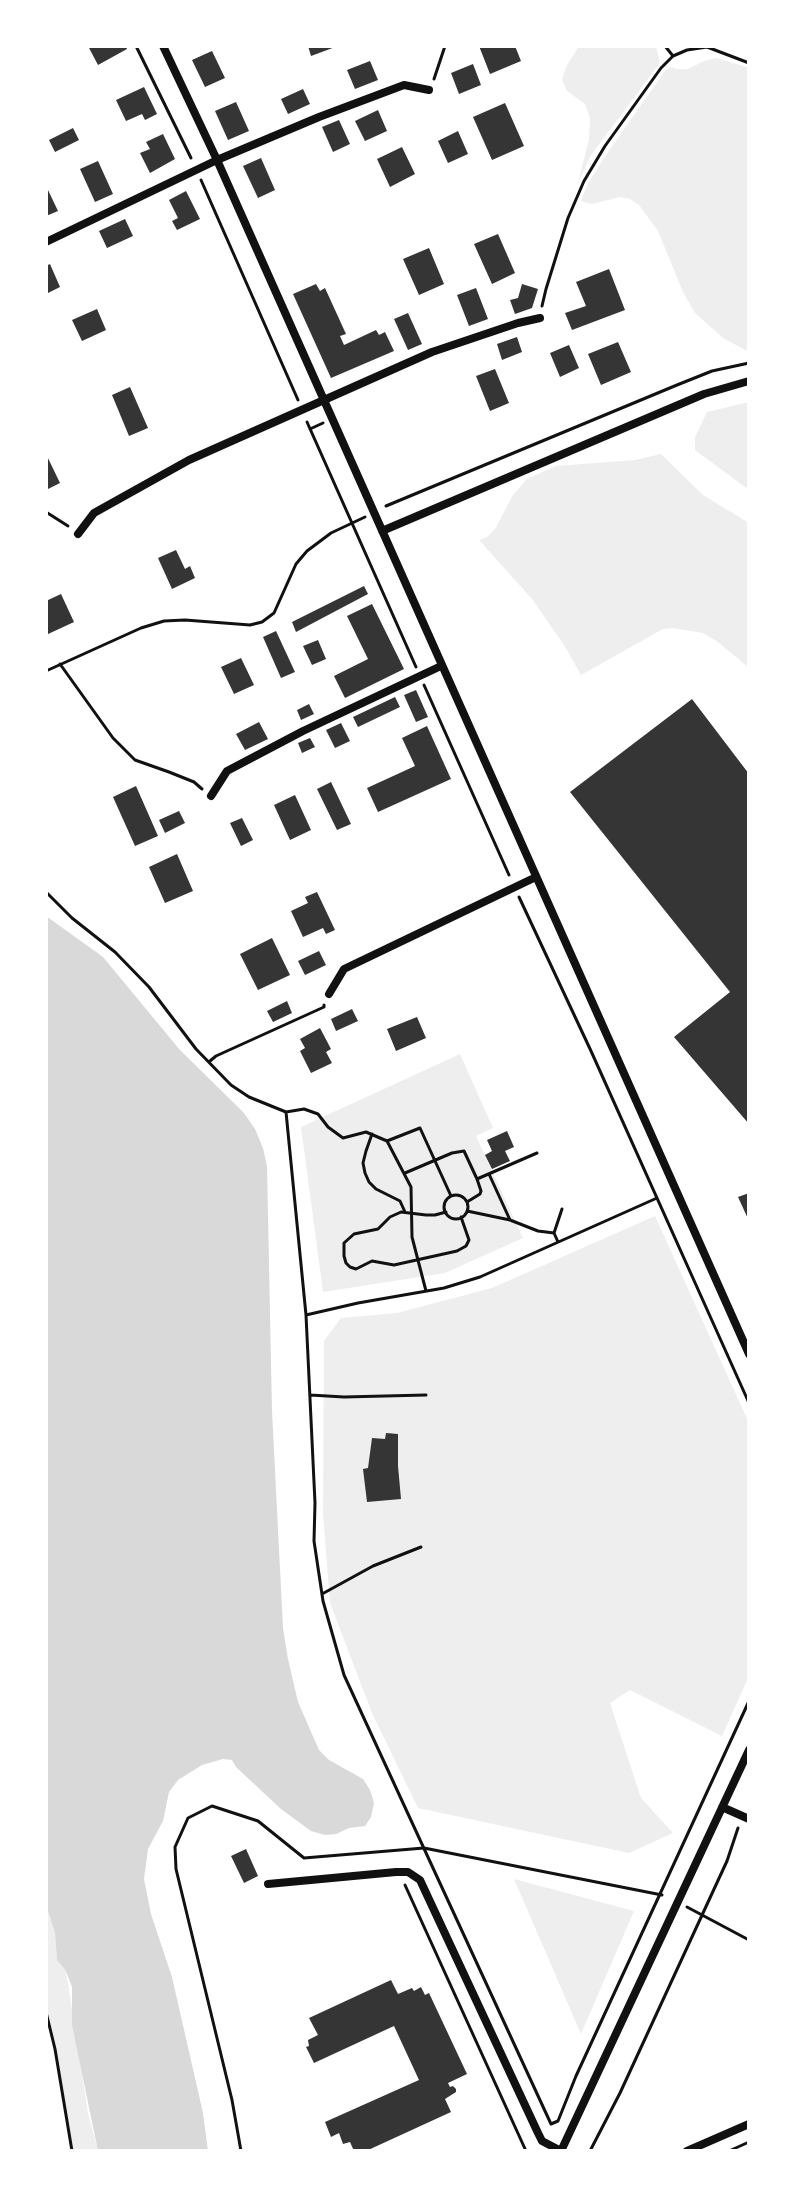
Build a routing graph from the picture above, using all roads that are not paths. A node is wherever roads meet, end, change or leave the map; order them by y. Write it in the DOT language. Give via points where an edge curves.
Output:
graph roads {
  1 [pos="163,46"];
  2 [pos="429,90"];
  3 [pos="217,160"];
  4 [pos="46,242"];
  5 [pos="540,318"];
  6 [pos="749,381"];
  7 [pos="323,400"];
  8 [pos="382,531"];
  9 [pos="78,534"];
  10 [pos="441,666"];
  11 [pos="211,796"];
  12 [pos="536,877"];
  13 [pos="329,994"];
  14 [pos="749,1354"];
  15 [pos="749,1750"];
  16 [pos="722,1807"];
  17 [pos="746,1818"];
  18 [pos="268,1884"];
  19 [pos="749,2124"];
  20 [pos="561,2151"];
  21 [pos="687,2151"];
  1 -- 3 [label="street"];
  2 -- 3 [label="street" via="404,85"];
  3 -- 4 [label="street"];
  3 -- 7 [label="street"];
  5 -- 7 [label="street" via="432,352"];
  6 -- 8 [label="street" via="704,394"];
  7 -- 8 [label="street"];
  7 -- 9 [label="street" via="175,468 94,513"];
  8 -- 10 [label="street"];
  10 -- 11 [label="street" via="227,771"];
  10 -- 12 [label="street"];
  12 -- 13 [label="street" via="344,969"];
  12 -- 14 [label="street"];
  15 -- 16 [label="street"];
  16 -- 17 [label="street"];
  16 -- 20 [label="street"];
  18 -- 20 [label="street" via="399,1872 420,1880 542,2141"];
  19 -- 21 [label="street"];
}
